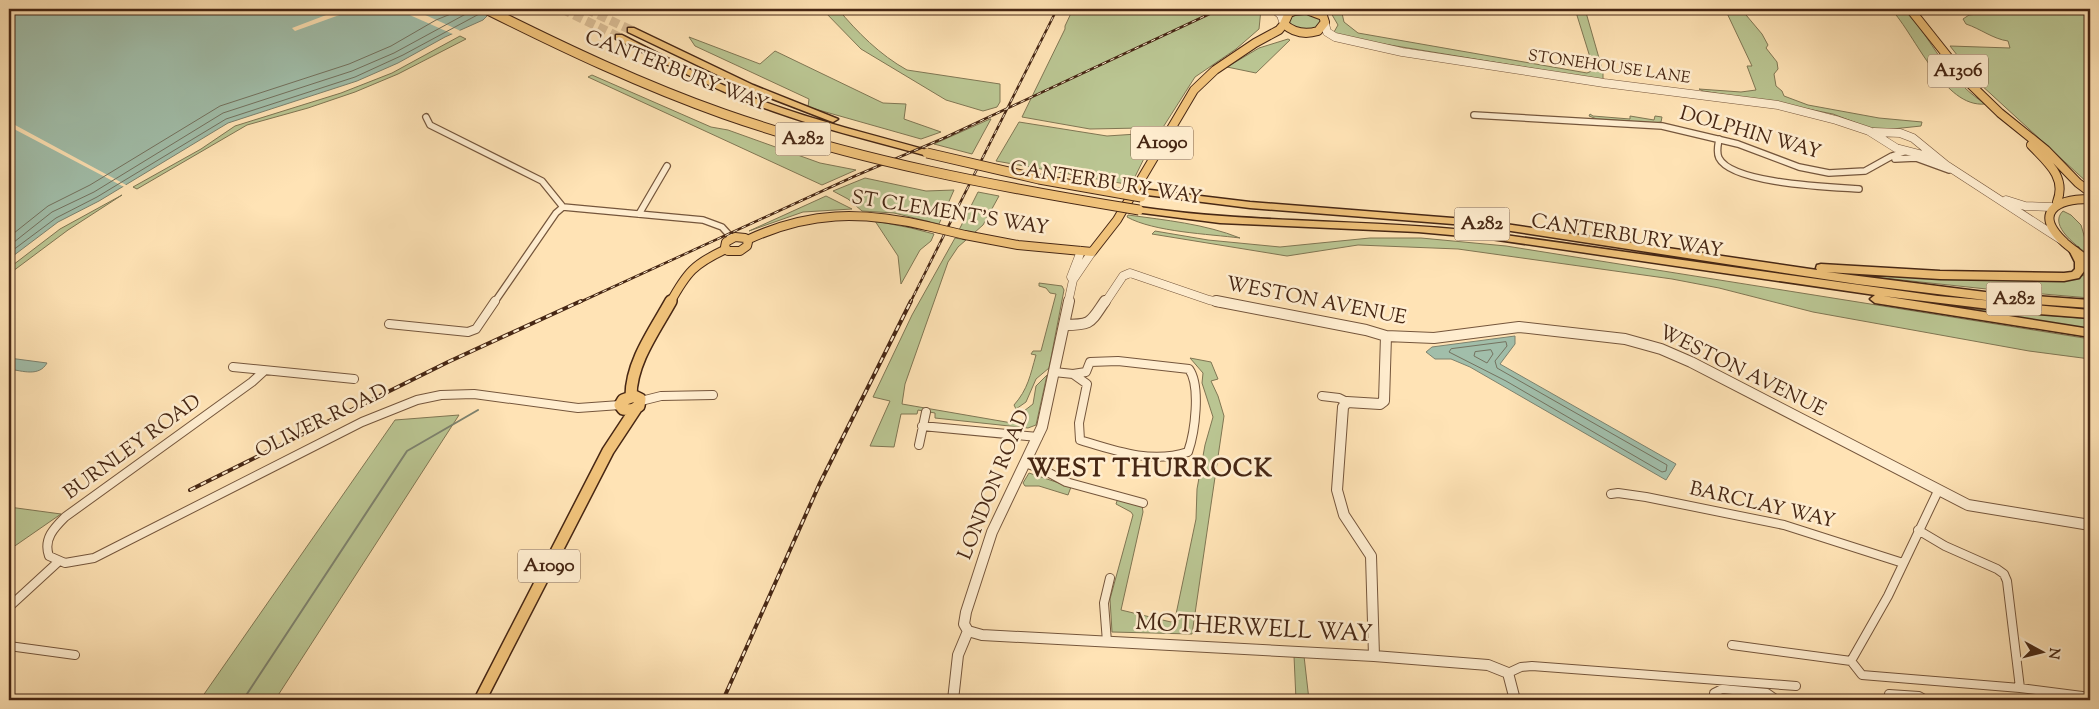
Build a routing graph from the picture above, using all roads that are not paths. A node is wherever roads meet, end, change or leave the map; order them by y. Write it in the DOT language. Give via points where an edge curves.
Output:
graph roads {
  1 [pos="486,9"];
  2 [pos="1274,9"];
  3 [pos="1283,9"];
  4 [pos="1321,9"];
  5 [pos="1910,9"];
  6 [pos="1300,10"];
  7 [pos="1324,20"];
  8 [pos="1284,22"];
  9 [pos="631,30"];
  10 [pos="1304,33"];
  11 [pos="619,37"];
  12 [pos="1342,39"];
  13 [pos="1254,46"];
  14 [pos="1474,115"];
  15 [pos="426,117"];
  16 [pos="2014,125"];
  17 [pos="1869,131"];
  18 [pos="1891,134"];
  19 [pos="1719,139"];
  20 [pos="903,143"];
  21 [pos="1891,144"];
  22 [pos="1920,144"];
  23 [pos="1908,151"];
  24 [pos="1889,158"];
  25 [pos="1946,165"];
  26 [pos="667,166"];
  27 [pos="1966,177"];
  28 [pos="1859,189"];
  29 [pos="2090,192"];
  30 [pos="1997,197"];
  31 [pos="2090,199"];
  32 [pos="2054,204"];
  33 [pos="562,207"];
  34 [pos="638,214"];
  35 [pos="732,238"];
  36 [pos="747,240"];
  37 [pos="1100,240"];
  38 [pos="2063,241"];
  39 [pos="726,250"];
  40 [pos="2074,250"];
  41 [pos="1081,251"];
  42 [pos="1092,252"];
  43 [pos="1713,258"];
  44 [pos="2090,262"];
  45 [pos="1748,274"];
  46 [pos="1073,280"];
  47 [pos="2090,304"];
  48 [pos="2090,314"];
  49 [pos="390,324"];
  50 [pos="1064,325"];
  51 [pos="2090,334"];
  52 [pos="1386,336"];
  53 [pos="233,367"];
  54 [pos="264,371"];
  55 [pos="1054,372"];
  56 [pos="1073,374"];
  57 [pos="354,379"];
  58 [pos="713,396"];
  59 [pos="1322,396"];
  60 [pos="637,402"];
  61 [pos="1347,402"];
  62 [pos="621,406"];
  63 [pos="926,412"];
  64 [pos="922,426"];
  65 [pos="618,432"];
  66 [pos="1038,436"];
  67 [pos="919,445"];
  68 [pos="1025,464"];
  69 [pos="1938,492"];
  70 [pos="1611,494"];
  71 [pos="1142,503"];
  72 [pos="2090,526"];
  73 [pos="1918,530"];
  74 [pos="58,562"];
  75 [pos="1903,563"];
  76 [pos="1110,578"];
  77 [pos="9,607"];
  78 [pos="968,631"];
  79 [pos="1108,642"];
  80 [pos="1732,645"];
  81 [pos="9,646"];
  82 [pos="76,655"];
  83 [pos="1374,656"];
  84 [pos="1851,661"];
  85 [pos="1508,674"];
  86 [pos="1796,686"];
  87 [pos="2020,688"];
  88 [pos="1889,694"];
  89 [pos="2090,697"];
  90 [pos="480,700"];
  91 [pos="953,700"];
  92 [pos="1515,700"];
  93 [pos="1714,700"];
  94 [pos="1777,700"];
  95 [pos="1928,700"];
  96 [pos="1952,700"];
  1 -- 45 [label="highway, CANTERBURY WAY / A282, bridge" via="620,74 676,96 771,130 944,175 1139,210 1222,220 1481,234"];
  2 -- 8 [label="street"];
  3 -- 6 [label="street"];
  4 -- 7 [label="main road"];
  5 -- 16 [label="main road, A1306" via="1962,75"];
  6 -- 7 [label="main road" via="1314,11"];
  6 -- 8 [label="main road, A1090" via="1288,14"];
  7 -- 10 [label="main road, A1090" via="1318,30"];
  7 -- 12 [label="street, STONEHOUSE LANE" via="1327,32"];
  8 -- 10 [label="main road" via="1290,29"];
  8 -- 13 [label="main road, LONDON ROAD / A1090" via="1279,30"];
  9 -- 20 [label="highway, CANTERBURY WAY / A282" via="764,93"];
  10 -- 12 [label="street, STONEHOUSE LANE"];
  10 -- 13 [label="main road, LONDON ROAD / A1090"];
  11 -- 20 [label="highway, CANTERBURY WAY / A282" via="756,102"];
  12 -- 17 [label="street, STONEHOUSE LANE" via="1402,52 1604,83 1778,105"];
  13 -- 37 [label="main road, LONDON ROAD / A1090" via="1215,70 1194,90 1117,220"];
  14 -- 19 [label="street, DOLPHIN WAY" via="1662,126"];
  15 -- 33 [label="street" via="430,125 542,180"];
  16 -- 29 [label="main road, A1306"];
  16 -- 32 [label="main road, A1306" via="2059,177 2062,191"];
  17 -- 18 [label="street, STONEHOUSE LANE"];
  17 -- 21 [label="street, STONEHOUSE LANE"];
  18 -- 21 [label="street" via="1887,137"];
  18 -- 22 [label="street, STONEHOUSE LANE" via="1909,136"];
  19 -- 24 [label="street, DOLPHIN WAY" via="1799,167 1829,173 1865,171"];
  19 -- 28 [label="street" via="1718,156 1734,171 1754,178"];
  20 -- 43 [label="highway, CANTERBURY WAY / A282, bridge" via="1024,176 1142,194 1231,205 1478,223"];
  21 -- 23 [label="street, STONEHOUSE LANE"];
  21 -- 24 [label="street"];
  22 -- 23 [label="street" via="1920,149"];
  22 -- 25 [label="street, STONEHOUSE LANE"];
  23 -- 24 [label="street, DOLPHIN WAY"];
  23 -- 25 [label="street, STONEHOUSE LANE"];
  24 -- 27 [label="street" via="1916,158"];
  25 -- 27 [label="street, STONEHOUSE LANE"];
  26 -- 34 [label="street"];
  27 -- 30 [label="street, STONEHOUSE LANE"];
  30 -- 32 [label="street, STONEHOUSE LANE" via="2025,206"];
  30 -- 38 [label="street, STONEHOUSE LANE"];
  31 -- 32 [label="main road" via="2077,198"];
  32 -- 38 [label="main road" via="2048,214"];
  33 -- 34 [label="street"];
  33 -- 49 [label="street" via="476,329 468,332"];
  34 -- 35 [label="street" via="709,222 722,227"];
  35 -- 36 [label="main road"];
  35 -- 39 [label="main road" via="725,245"];
  36 -- 39 [label="main road, ST CLEMENT'S WAY" via="747,246 740,251"];
  36 -- 41 [label="main road, ST CLEMENT'S WAY, bridge" via="781,224 831,214 869,215 1010,244"];
  37 -- 41 [label="main road, LONDON ROAD / A1090"];
  37 -- 42 [label="main road, LONDON ROAD / A1090"];
  38 -- 40 [label="main road"];
  39 -- 60 [label="main road" via="705,259 681,282 636,367 631,381"];
  40 -- 43 [label="highway, CANTERBURY WAY" via="2080,270 2070,276 2057,277 1900,274"];
  40 -- 44 [label="main road"];
  41 -- 42 [label="main road, ST CLEMENT'S WAY"];
  41 -- 46 [label="street, LONDON ROAD" via="1071,277"];
  42 -- 46 [label="street, LONDON ROAD"];
  43 -- 47 [label="highway, A282" via="1938,291"];
  45 -- 48 [label="highway, A282" via="1953,302"];
  45 -- 51 [label="highway" via="1856,296"];
  46 -- 50 [label="street, LONDON ROAD"];
  50 -- 52 [label="street, WESTON AVENUE" via="1091,322 1123,276 1130,273 1210,300"];
  50 -- 55 [label="street, LONDON ROAD"];
  52 -- 61 [label="street" via="1384,401 1380,404"];
  52 -- 69 [label="street, WESTON AVENUE" via="1434,338 1519,327 1638,341 1690,362"];
  53 -- 54 [label="street"];
  54 -- 57 [label="street"];
  54 -- 74 [label="street, BURNLEY ROAD" via="65,517 47,542 48,554"];
  55 -- 56 [label="street"];
  55 -- 66 [label="street, LONDON ROAD"];
  56 -- 56 [label="street" via="1086,372 1090,362 1118,361 1189,369 1196,377 1194,434 1188,452 1155,459 1080,440 1079,423 1087,384"];
  58 -- 60 [label="street" via="661,396"];
  59 -- 61 [label="street"];
  60 -- 62 [label="main road" via="625,398"];
  60 -- 65 [label="main road, A1090" via="628,422"];
  61 -- 83 [label="street" via="1341,412 1337,490 1344,515 1371,556"];
  62 -- 65 [label="main road, A1090"];
  62 -- 74 [label="street, OLIVER ROAD" via="586,407 455,394 421,398 338,433 108,552 76,562"];
  63 -- 64 [label="street"];
  64 -- 66 [label="street"];
  64 -- 67 [label="street"];
  65 -- 90 [label="main road, A1090"];
  66 -- 68 [label="street, LONDON ROAD"];
  68 -- 71 [label="street" via="1066,482"];
  68 -- 78 [label="street, LONDON ROAD" via="992,532 966,612 964,624"];
  69 -- 72 [label="street, WESTON AVENUE" via="1976,508"];
  69 -- 73 [label="street"];
  70 -- 75 [label="street, BARCLAY WAY" via="1776,523"];
  73 -- 75 [label="street"];
  73 -- 87 [label="street" via="2004,574"];
  74 -- 77 [label="street"];
  75 -- 84 [label="street" via="1894,586"];
  76 -- 79 [label="street" via="1104,603"];
  78 -- 79 [label="street, MOTHERWELL WAY" via="982,636"];
  78 -- 91 [label="street, LONDON ROAD" via="961,646"];
  79 -- 83 [label="street, MOTHERWELL WAY"];
  80 -- 84 [label="street"];
  81 -- 82 [label="street"];
  83 -- 85 [label="street, MOTHERWELL WAY" via="1488,665"];
  84 -- 87 [label="street" via="1862,675"];
  85 -- 86 [label="street" via="1521,667 1532,666"];
  85 -- 92 [label="street"];
  87 -- 89 [label="street"];
  88 -- 95 [label="street" via="1919,696"];
  93 -- 94 [label="street" via="1714,693 1722,689 1767,693"];
  95 -- 96 [label="street"];
}
